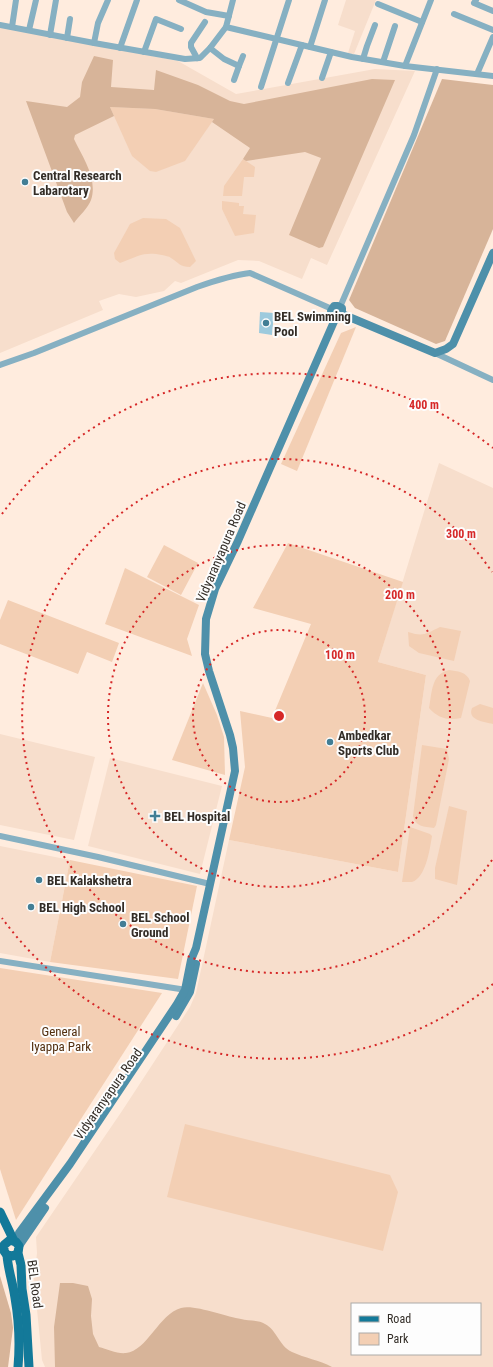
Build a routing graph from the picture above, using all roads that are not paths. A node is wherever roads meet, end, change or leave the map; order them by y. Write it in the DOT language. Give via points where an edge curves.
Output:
graph roads {
  1 [pos="16,0"];
  2 [pos="36,0"];
  3 [pos="56,0"];
  4 [pos="108,0"];
  5 [pos="137,0"];
  6 [pos="179,0"];
  7 [pos="233,0"];
  8 [pos="289,0"];
  9 [pos="325,0"];
  10 [pos="431,0"];
  11 [pos="476,0"];
  12 [pos="378,4"];
  13 [pos="493,11"];
  14 [pos="454,14"];
  15 [pos="229,16"];
  16 [pos="70,19"];
  17 [pos="205,22"];
  18 [pos="422,22"];
  19 [pos="0,25"];
  20 [pos="375,25"];
  21 [pos="395,26"];
  22 [pos="12,27"];
  23 [pos="226,27"];
  24 [pos="29,30"];
  25 [pos="182,30"];
  26 [pos="493,30"];
  27 [pos="50,34"];
  28 [pos="493,37"];
  29 [pos="67,38"];
  30 [pos="277,39"];
  31 [pos="94,43"];
  32 [pos="302,45"];
  33 [pos="310,47"];
  34 [pos="120,48"];
  35 [pos="210,48"];
  36 [pos="144,52"];
  37 [pos="331,52"];
  38 [pos="243,56"];
  39 [pos="197,58"];
  40 [pos="363,59"];
  41 [pos="383,62"];
  42 [pos="239,66"];
  43 [pos="405,66"];
  44 [pos="437,69"];
  45 [pos="477,74"];
  46 [pos="493,76"];
  47 [pos="322,78"];
  48 [pos="234,80"];
  49 [pos="288,83"];
  50 [pos="261,87"];
  51 [pos="493,253"];
  52 [pos="332,309"];
  53 [pos="339,312"];
  54 [pos="435,353"];
  55 [pos="0,365"];
  56 [pos="493,380"];
  57 [pos="0,836"];
  58 [pos="210,884"];
  59 [pos="0,961"];
  60 [pos="187,991"];
  61 [pos="0,1212"];
  62 [pos="0,1236"];
  63 [pos="4,1245"];
  64 [pos="17,1245"];
  65 [pos="7,1255"];
  66 [pos="18,1367"];
  67 [pos="29,1367"];
  1 -- 22 [label="street"];
  2 -- 24 [label="street"];
  3 -- 27 [label="street"];
  4 -- 31 [label="street" via="98,23"];
  5 -- 34 [label="street"];
  6 -- 15 [label="street" via="206,12"];
  7 -- 15 [label="street"];
  8 -- 30 [label="street"];
  9 -- 33 [label="street"];
  10 -- 18 [label="street"];
  11 -- 13 [label="street" via="474,3"];
  12 -- 18 [label="street"];
  14 -- 26 [label="street"];
  15 -- 23 [label="street"];
  16 -- 29 [label="street"];
  17 -- 39 [label="street" via="191,43"];
  18 -- 43 [label="street"];
  19 -- 22 [label="street"];
  20 -- 40 [label="street"];
  21 -- 41 [label="street"];
  22 -- 24 [label="street"];
  23 -- 30 [label="street"];
  23 -- 35 [label="street"];
  24 -- 27 [label="street"];
  25 -- 36 [label="street" via="156,19"];
  27 -- 29 [label="street"];
  28 -- 45 [label="street"];
  29 -- 31 [label="street"];
  30 -- 32 [label="street"];
  30 -- 50 [label="street"];
  31 -- 34 [label="street"];
  32 -- 33 [label="street"];
  32 -- 49 [label="street"];
  33 -- 37 [label="street"];
  34 -- 36 [label="street"];
  35 -- 39 [label="street"];
  35 -- 42 [label="street"];
  36 -- 39 [label="street" via="185,59"];
  37 -- 40 [label="street"];
  37 -- 47 [label="street"];
  38 -- 42 [label="street"];
  40 -- 41 [label="street"];
  41 -- 43 [label="street"];
  42 -- 48 [label="street"];
  43 -- 44 [label="street"];
  44 -- 45 [label="street"];
  44 -- 53 [label="street" via="414,135"];
  45 -- 46 [label="street"];
  51 -- 54 [label="main road" via="453,344"];
  52 -- 53 [label="main road" via="331,313"];
  52 -- 55 [label="street" via="250,273 243,274 197,287"];
  53 -- 54 [label="main road"];
  53 -- 58 [label="main road, Vidyaranyapura Road" via="216,589 206,619 206,662 230,736 235,771"];
  54 -- 56 [label="street"];
  57 -- 58 [label="street"];
  58 -- 60 [label="main road, Vidyaranyapura Road" via="196,948 196,961"];
  59 -- 60 [label="street"];
  60 -- 64 [label="main road, Vidyaranyapura Road" via="19,1233"];
  61 -- 64 [label="main road, BEL Road"];
  62 -- 63 [label="main road"];
  63 -- 64 [label="main road" via="6,1242"];
  63 -- 65 [label="main road, BEL Road"];
  64 -- 65 [label="main road" via="13,1256"];
  64 -- 67 [label="main road, BEL Road" via="26,1315"];
  65 -- 66 [label="main road, BEL Road" via="19,1330"];
}
